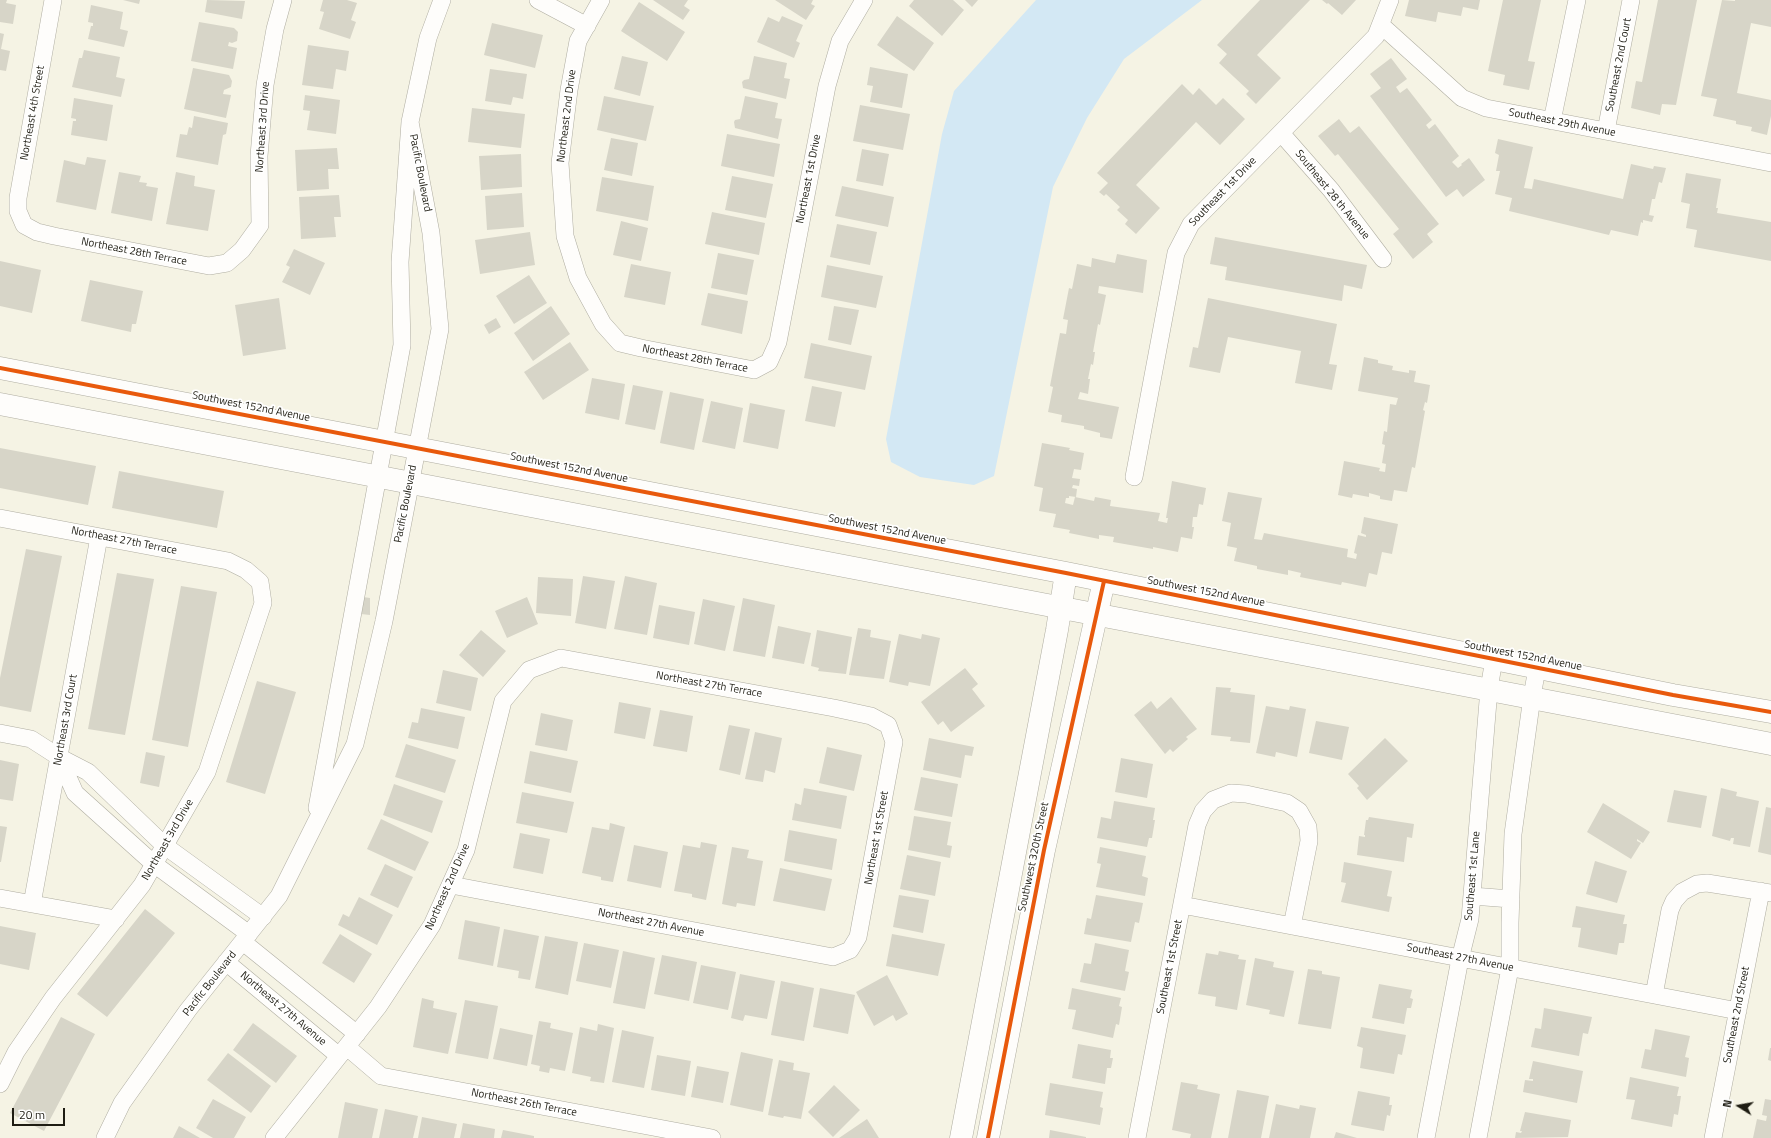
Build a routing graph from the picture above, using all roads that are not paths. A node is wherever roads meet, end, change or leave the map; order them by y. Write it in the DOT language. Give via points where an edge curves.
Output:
graph roads {
  1 [pos="54,0"];
  2 [pos="283,0"];
  3 [pos="442,0"];
  4 [pos="539,0"];
  5 [pos="600,0"];
  6 [pos="864,0"];
  7 [pos="1390,0"];
  8 [pos="1577,0"];
  9 [pos="1631,0"];
  10 [pos="1381,25"];
  11 [pos="587,26"];
  12 [pos="1552,121"];
  13 [pos="410,122"];
  14 [pos="1606,131"];
  15 [pos="1281,132"];
  16 [pos="1771,163"];
  17 [pos="24,225"];
  18 [pos="242,250"];
  19 [pos="1382,259"];
  20 [pos="620,343"];
  21 [pos="768,362"];
  22 [pos="0,368"];
  23 [pos="0,404"];
  24 [pos="385,441"];
  25 [pos="417,448"];
  26 [pos="378,476"];
  27 [pos="1134,477"];
  28 [pos="410,482"];
  29 [pos="0,518"];
  30 [pos="99,537"];
  31 [pos="246,570"];
  32 [pos="1066,573"];
  33 [pos="1104,581"];
  34 [pos="1061,607"];
  35 [pos="1096,614"];
  36 [pos="1494,659"];
  37 [pos="1537,668"];
  38 [pos="529,670"];
  39 [pos="1489,689"];
  40 [pos="1532,697"];
  41 [pos="1771,712"];
  42 [pos="888,724"];
  43 [pos="0,733"];
  44 [pos="1771,744"];
  45 [pos="59,757"];
  46 [pos="313,828"];
  47 [pos="165,846"];
  48 [pos="154,864"];
  49 [pos="451,885"];
  50 [pos="1766,892"];
  51 [pos="1472,896"];
  52 [pos="0,898"];
  53 [pos="1510,899"];
  54 [pos="32,904"];
  55 [pos="1182,905"];
  56 [pos="263,917"];
  57 [pos="116,919"];
  58 [pos="1292,926"];
  59 [pos="246,938"];
  60 [pos="850,950"];
  61 [pos="1460,959"];
  62 [pos="226,962"];
  63 [pos="1510,968"];
  64 [pos="1654,995"];
  65 [pos="1738,1011"];
  66 [pos="348,1046"];
  67 [pos="5,1061"];
  68 [pos="0,1084"];
  69 [pos="105,1138"];
  70 [pos="274,1138"];
  71 [pos="712,1138"];
  72 [pos="960,1138"];
  73 [pos="988,1138"];
  74 [pos="1136,1138"];
  75 [pos="1426,1138"];
  76 [pos="1478,1138"];
  77 [pos="1713,1138"];
  1 -- 17 [label="street, Northeast 4th Street" via="18,198 18,212"];
  2 -- 18 [label="street, Northeast 3rd Drive" via="265,85 259,156 260,225"];
  3 -- 13 [label="street, Pacific Boulevard" via="428,38"];
  4 -- 11 [label="street"];
  5 -- 11 [label="street, Northeast 2nd Drive"];
  6 -- 21 [label="street, Northeast 1st Drive" via="840,42 827,86 778,342"];
  7 -- 10 [label="street, Southeast 1st Drive"];
  8 -- 12 [label="street"];
  9 -- 14 [label="street, Southeast 2nd Court"];
  10 -- 12 [label="street, Southeast 29th Avenue" via="1462,98 1486,108"];
  10 -- 15 [label="street, Southeast 1st Drive" via="1376,36"];
  11 -- 20 [label="street, Northeast 2nd Drive" via="578,42 560,163 565,236 578,278 603,324"];
  12 -- 14 [label="street, Southeast 29th Avenue"];
  13 -- 24 [label="street, Pacific Boulevard" via="400,262 402,345"];
  13 -- 25 [label="street, Pacific Boulevard" via="431,233 440,329"];
  14 -- 16 [label="street, Southeast 29th Avenue"];
  15 -- 19 [label="street, Southeast 28 th Avenue" via="1331,190"];
  15 -- 27 [label="street, Southeast 1st Drive" via="1191,224 1176,252"];
  17 -- 18 [label="street, Northeast 28th Terrace" via="37,232 54,236 209,266 227,262"];
  20 -- 21 [label="street, Northeast 28th Terrace" via="754,370"];
  22 -- 24 [label="street, Southwest 152nd Avenue"];
  23 -- 26 [label="street"];
  24 -- 25 [label="street, Southwest 152nd Avenue"];
  24 -- 26 [label="street, Pacific Boulevard"];
  25 -- 28 [label="street, Pacific Boulevard"];
  25 -- 32 [label="street, Southwest 152nd Avenue"];
  26 -- 28 [label="street"];
  26 -- 46 [label="street, Pacific Boulevard"];
  28 -- 34 [label="street"];
  28 -- 46 [label="street, Pacific Boulevard" via="384,621 355,744"];
  29 -- 30 [label="street, Northeast 27th Terrace"];
  30 -- 31 [label="street, Northeast 27th Terrace" via="228,561"];
  30 -- 45 [label="street, Northeast 3rd Court"];
  31 -- 47 [label="street, Northeast 3rd Drive" via="260,582 263,603 207,772"];
  32 -- 33 [label="street, Southwest 152nd Avenue"];
  32 -- 34 [label="street, Southwest 320th Street"];
  33 -- 35 [label="street, Southwest 320th Street"];
  33 -- 36 [label="street, Southwest 152nd Avenue"];
  34 -- 35 [label="street"];
  34 -- 72 [label="street, Southwest 320th Street"];
  35 -- 39 [label="street"];
  35 -- 73 [label="street, Southwest 320th Street" via="1044,850"];
  36 -- 37 [label="street, Southwest 152nd Avenue"];
  36 -- 39 [label="street, Southeast 1st Lane"];
  37 -- 40 [label="street"];
  37 -- 41 [label="street, Southwest 152nd Avenue"];
  38 -- 42 [label="street, Northeast 27th Terrace" via="561,658 834,708 871,716"];
  38 -- 49 [label="street, Northeast 2nd Drive" via="503,701 466,850"];
  39 -- 40 [label="street"];
  39 -- 51 [label="street, Southeast 1st Lane"];
  40 -- 44 [label="street"];
  40 -- 53 [label="street" via="1513,834"];
  42 -- 60 [label="street, Northeast 1st Street" via="894,742 858,937"];
  43 -- 45 [label="street" via="31,738"];
  45 -- 47 [label="street" via="88,772"];
  45 -- 48 [label="street" via="75,793"];
  45 -- 54 [label="street, Northeast 3rd Court"];
  46 -- 56 [label="street, Pacific Boulevard" via="279,896"];
  47 -- 48 [label="street, Northeast 3rd Drive"];
  47 -- 56 [label="street"];
  48 -- 57 [label="street, Northeast 3rd Drive" via="142,886"];
  48 -- 59 [label="street"];
  49 -- 60 [label="street, Northeast 27th Avenue" via="833,957"];
  49 -- 66 [label="street, Northeast 2nd Drive" via="432,926 378,1007"];
  50 -- 64 [label="street" via="1707,883 1697,884 1682,892 1670,910"];
  50 -- 65 [label="street, Southeast 2nd Street"];
  51 -- 53 [label="street"];
  51 -- 61 [label="street, Southeast 1st Lane" via="1470,919"];
  52 -- 54 [label="street"];
  53 -- 63 [label="street"];
  54 -- 57 [label="street"];
  55 -- 58 [label="street, Southeast 27th Avenue"];
  55 -- 58 [label="street, Southeast 1st Street" via="1200,817 1213,800 1226,794 1239,793 1287,803 1299,811 1308,827 1309,841"];
  55 -- 74 [label="street, Southeast 1st Street"];
  56 -- 59 [label="street, Pacific Boulevard"];
  57 -- 67 [label="street, Northeast 3rd Drive"];
  58 -- 61 [label="street, Southeast 27th Avenue"];
  59 -- 62 [label="street, Pacific Boulevard"];
  59 -- 66 [label="street"];
  61 -- 63 [label="street, Southeast 27th Avenue"];
  61 -- 75 [label="street, Southeast 1st Lane"];
  62 -- 66 [label="street, Northeast 27th Avenue"];
  62 -- 69 [label="street, Pacific Boulevard" via="188,1010 122,1103"];
  63 -- 64 [label="street, Southeast 27th Avenue"];
  63 -- 76 [label="street"];
  64 -- 65 [label="street, Southeast 27th Avenue"];
  65 -- 77 [label="street, Southeast 2nd Street"];
  66 -- 70 [label="street, Northeast 2nd Drive"];
  66 -- 71 [label="street, Northeast 26th Terrace" via="381,1076"];
  67 -- 68 [label="street, Northeast 3rd Drive"];
}
